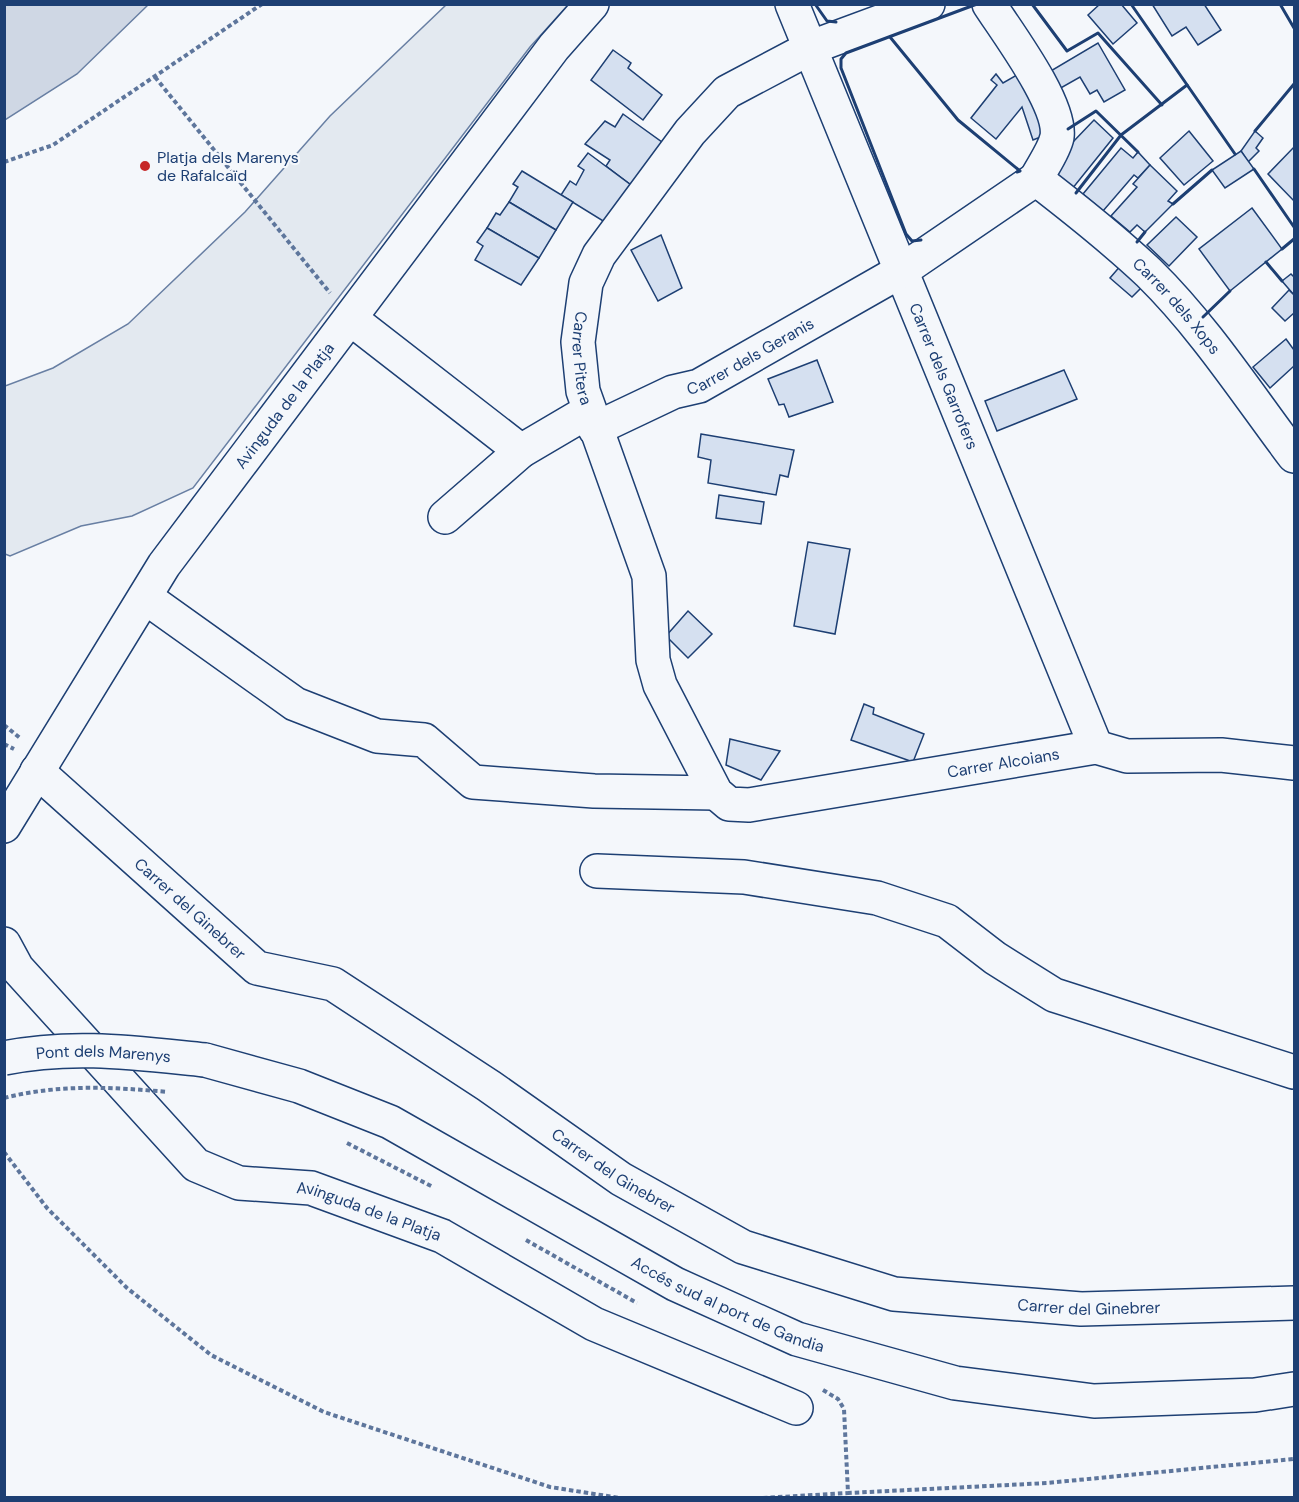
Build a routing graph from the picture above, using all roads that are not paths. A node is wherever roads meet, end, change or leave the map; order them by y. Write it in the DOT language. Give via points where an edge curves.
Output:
graph roads {
  1 [pos="592,4"];
  2 [pos="792,4"];
  3 [pos="928,4"];
  4 [pos="989,4"];
  5 [pos="812,47"];
  6 [pos="1036,179"];
  7 [pos="901,271"];
  8 [pos="351,319"];
  9 [pos="592,420"];
  10 [pos="521,451"];
  11 [pos="1294,456"];
  12 [pos="445,517"];
  13 [pos="145,597"];
  14 [pos="1096,747"];
  15 [pos="1294,763"];
  16 [pos="37,771"];
  17 [pos="716,793"];
  18 [pos="4,826"];
  19 [pos="597,871"];
  20 [pos="4,944"];
  21 [pos="4,1058"];
  22 [pos="205,1060"];
  23 [pos="1293,1068"];
  24 [pos="1294,1303"];
  25 [pos="1294,1389"];
  26 [pos="796,1408"];
  1 -- 8 [label="main road, Avinguda de la Platja" via="554,47"];
  2 -- 5 [label="main road, Carrer dels Garrofers"];
  3 -- 5 [label="main road, Carrer Pitera"];
  4 -- 6 [label="main road" via="1026,60 1055,117 1057,137"];
  5 -- 7 [label="main road, Carrer dels Garrofers"];
  5 -- 9 [label="main road, Carrer Pitera" via="744,82 713,105 600,255 586,283 578,342 579,372"];
  6 -- 7 [label="main road"];
  6 -- 11 [label="main road, Carrer dels Xops" via="1150,274 1204,337"];
  7 -- 9 [label="main road, Carrer dels Geranis" via="699,386"];
  7 -- 14 [label="main road, Carrer dels Garrofers"];
  8 -- 10 [label="main road"];
  8 -- 13 [label="main road, Avinguda de la Platja" via="164,565"];
  9 -- 10 [label="main road, Carrer dels Geranis"];
  9 -- 17 [label="main road, Carrer Pitera" via="649,576 653,660 660,685"];
  10 -- 12 [label="main road, Carrer dels Geranis"];
  13 -- 16 [label="main road, Avinguda de la Platja"];
  13 -- 17 [label="main road" via="295,704 377,736 424,740 473,782 594,791"];
  14 -- 15 [label="main road, Carrer Alcoians" via="1127,756 1221,755"];
  14 -- 17 [label="main road, Carrer Alcoians" via="749,805 729,804"];
  16 -- 18 [label="main road, Avinguda de la Platja"];
  16 -- 24 [label="main road, Carrer del Ginebrer" via="257,968 333,984 489,1086 621,1179 743,1246 894,1294 1081,1309"];
  19 -- 23 [label="main road" via="744,877 877,898 947,921 995,958 1054,995"];
  20 -- 26 [label="main road, Avinguda de la Platja" via="17,968 196,1165 239,1183 311,1188 442,1236 594,1324"];
  21 -- 22 [label="main road, Pont dels Marenys, bridge" via="60,1049 107,1049"];
  22 -- 25 [label="main road, Accés sud al port de Gandia" via="299,1086 390,1122 675,1284 797,1339 955,1383 1094,1401 1255,1395"];
}
